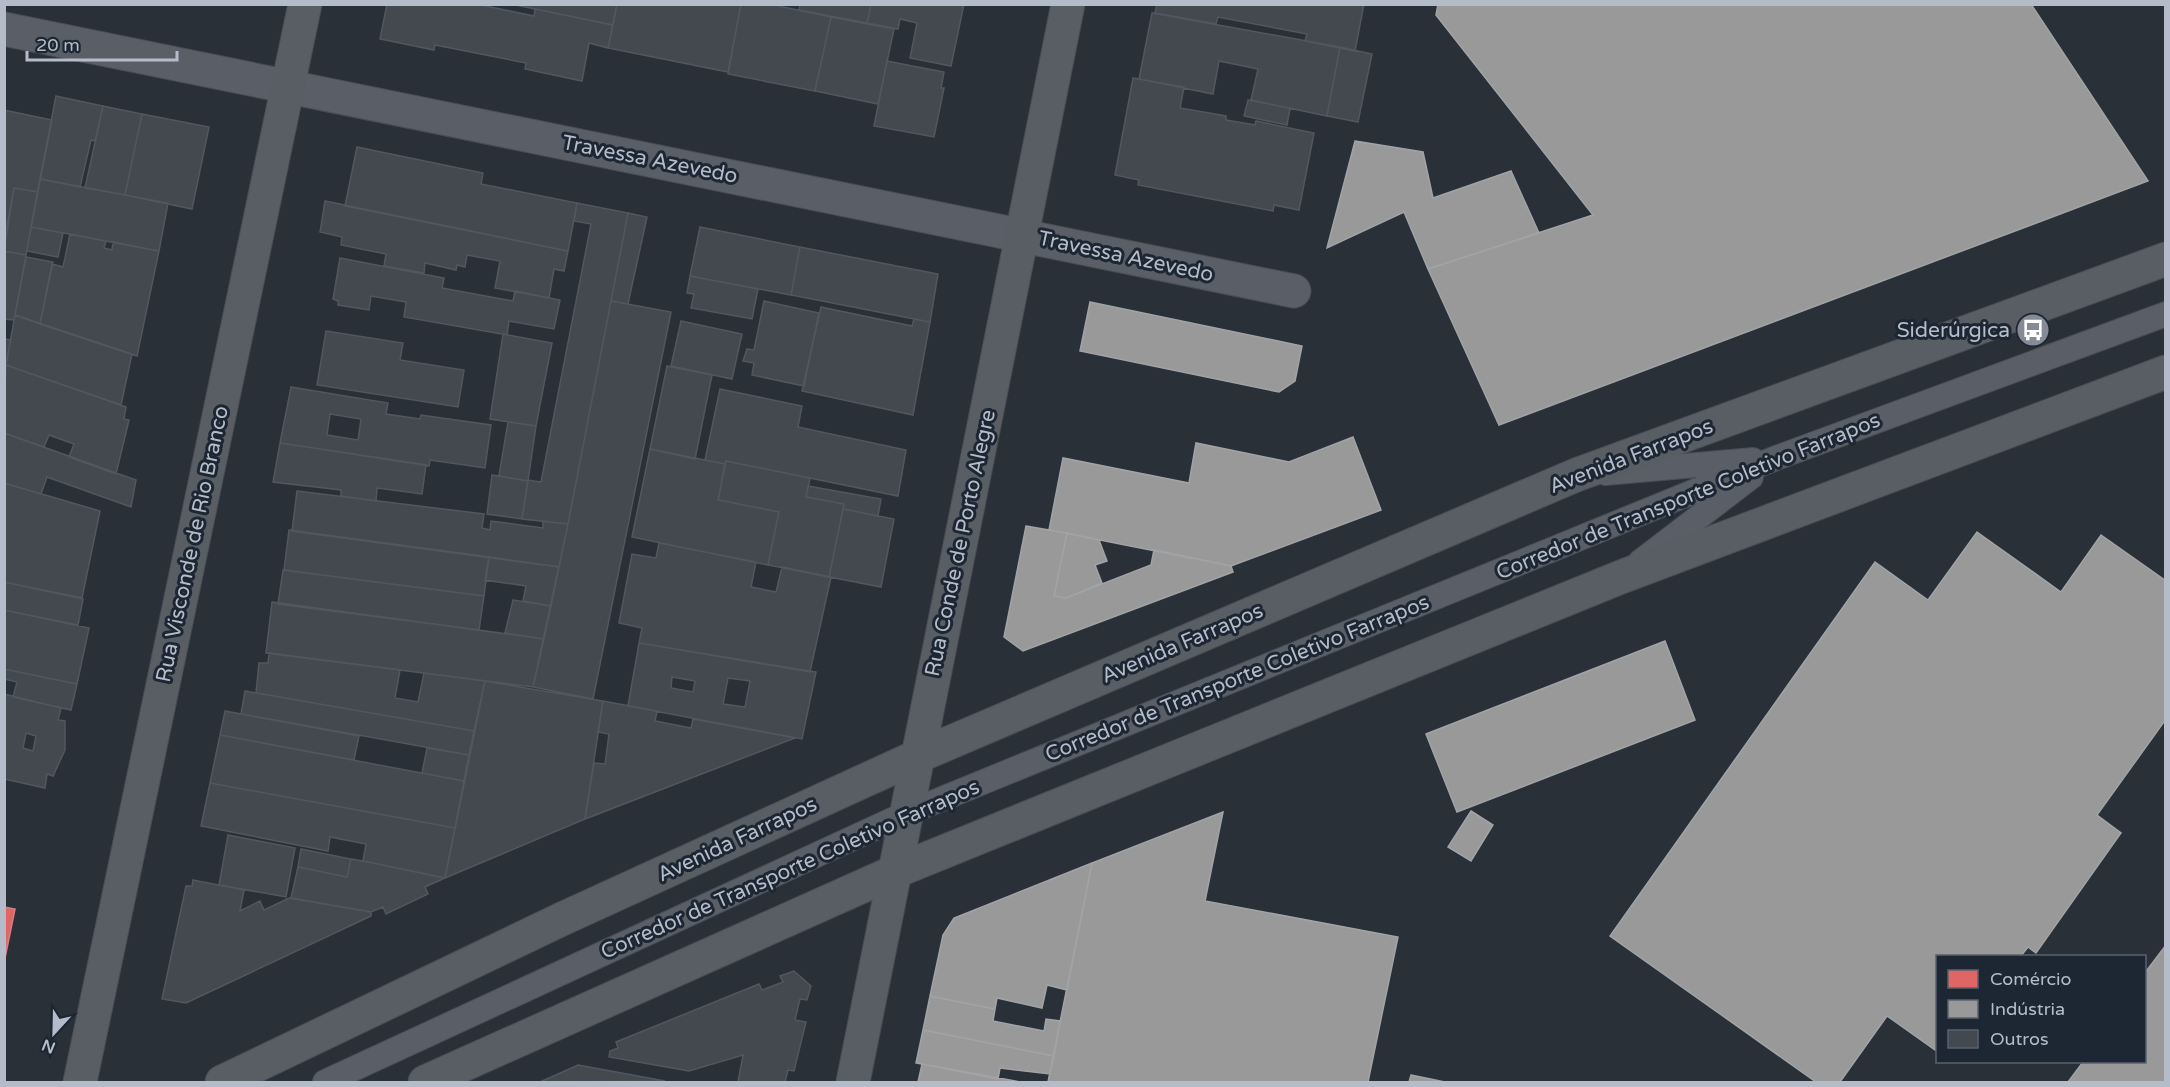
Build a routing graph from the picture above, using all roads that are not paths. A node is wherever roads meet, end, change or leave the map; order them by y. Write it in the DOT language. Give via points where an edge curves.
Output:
graph roads {
  1 [pos="305,4"];
  2 [pos="1068,4"];
  3 [pos="4,29"];
  4 [pos="288,86"];
  5 [pos="1023,235"];
  6 [pos="2166,259"];
  7 [pos="1294,291"];
  8 [pos="2166,314"];
  9 [pos="2166,372"];
  10 [pos="1776,458"];
  11 [pos="1576,475"];
  12 [pos="1621,577"];
  13 [pos="916,757"];
  14 [pos="905,814"];
  15 [pos="894,872"];
  16 [pos="80,1083"];
  17 [pos="222,1083"];
  18 [pos="326,1083"];
  19 [pos="425,1083"];
  20 [pos="853,1083"];
  1 -- 4 [label="main road, Rua Visconde de Rio Branco"];
  2 -- 5 [label="main road, Rua Conde de Porto Alegre"];
  3 -- 4 [label="street, Travessa Azevedo"];
  4 -- 5 [label="street, Travessa Azevedo"];
  4 -- 16 [label="main road, Rua Visconde de Rio Branco"];
  5 -- 7 [label="street, Travessa Azevedo"];
  5 -- 13 [label="main road, Rua Conde de Porto Alegre"];
  6 -- 11 [label="main road, Avenida Farrapos"];
  8 -- 10 [label="lane, Corredor de Transporte Coletivo Farrapos"];
  9 -- 12 [label="main road"];
  10 -- 11 [label="lane"];
  10 -- 12 [label="lane"];
  10 -- 14 [label="lane, Corredor de Transporte Coletivo Farrapos"];
  11 -- 13 [label="main road, Avenida Farrapos"];
  12 -- 15 [label="main road"];
  13 -- 14 [label="main road, Rua Conde de Porto Alegre"];
  13 -- 17 [label="main road, Avenida Farrapos" via="562,919"];
  14 -- 15 [label="main road, Rua Conde de Porto Alegre"];
  14 -- 18 [label="lane, Corredor de Transporte Coletivo Farrapos"];
  15 -- 19 [label="main road"];
  15 -- 20 [label="main road, Rua Conde de Porto Alegre"];
}
